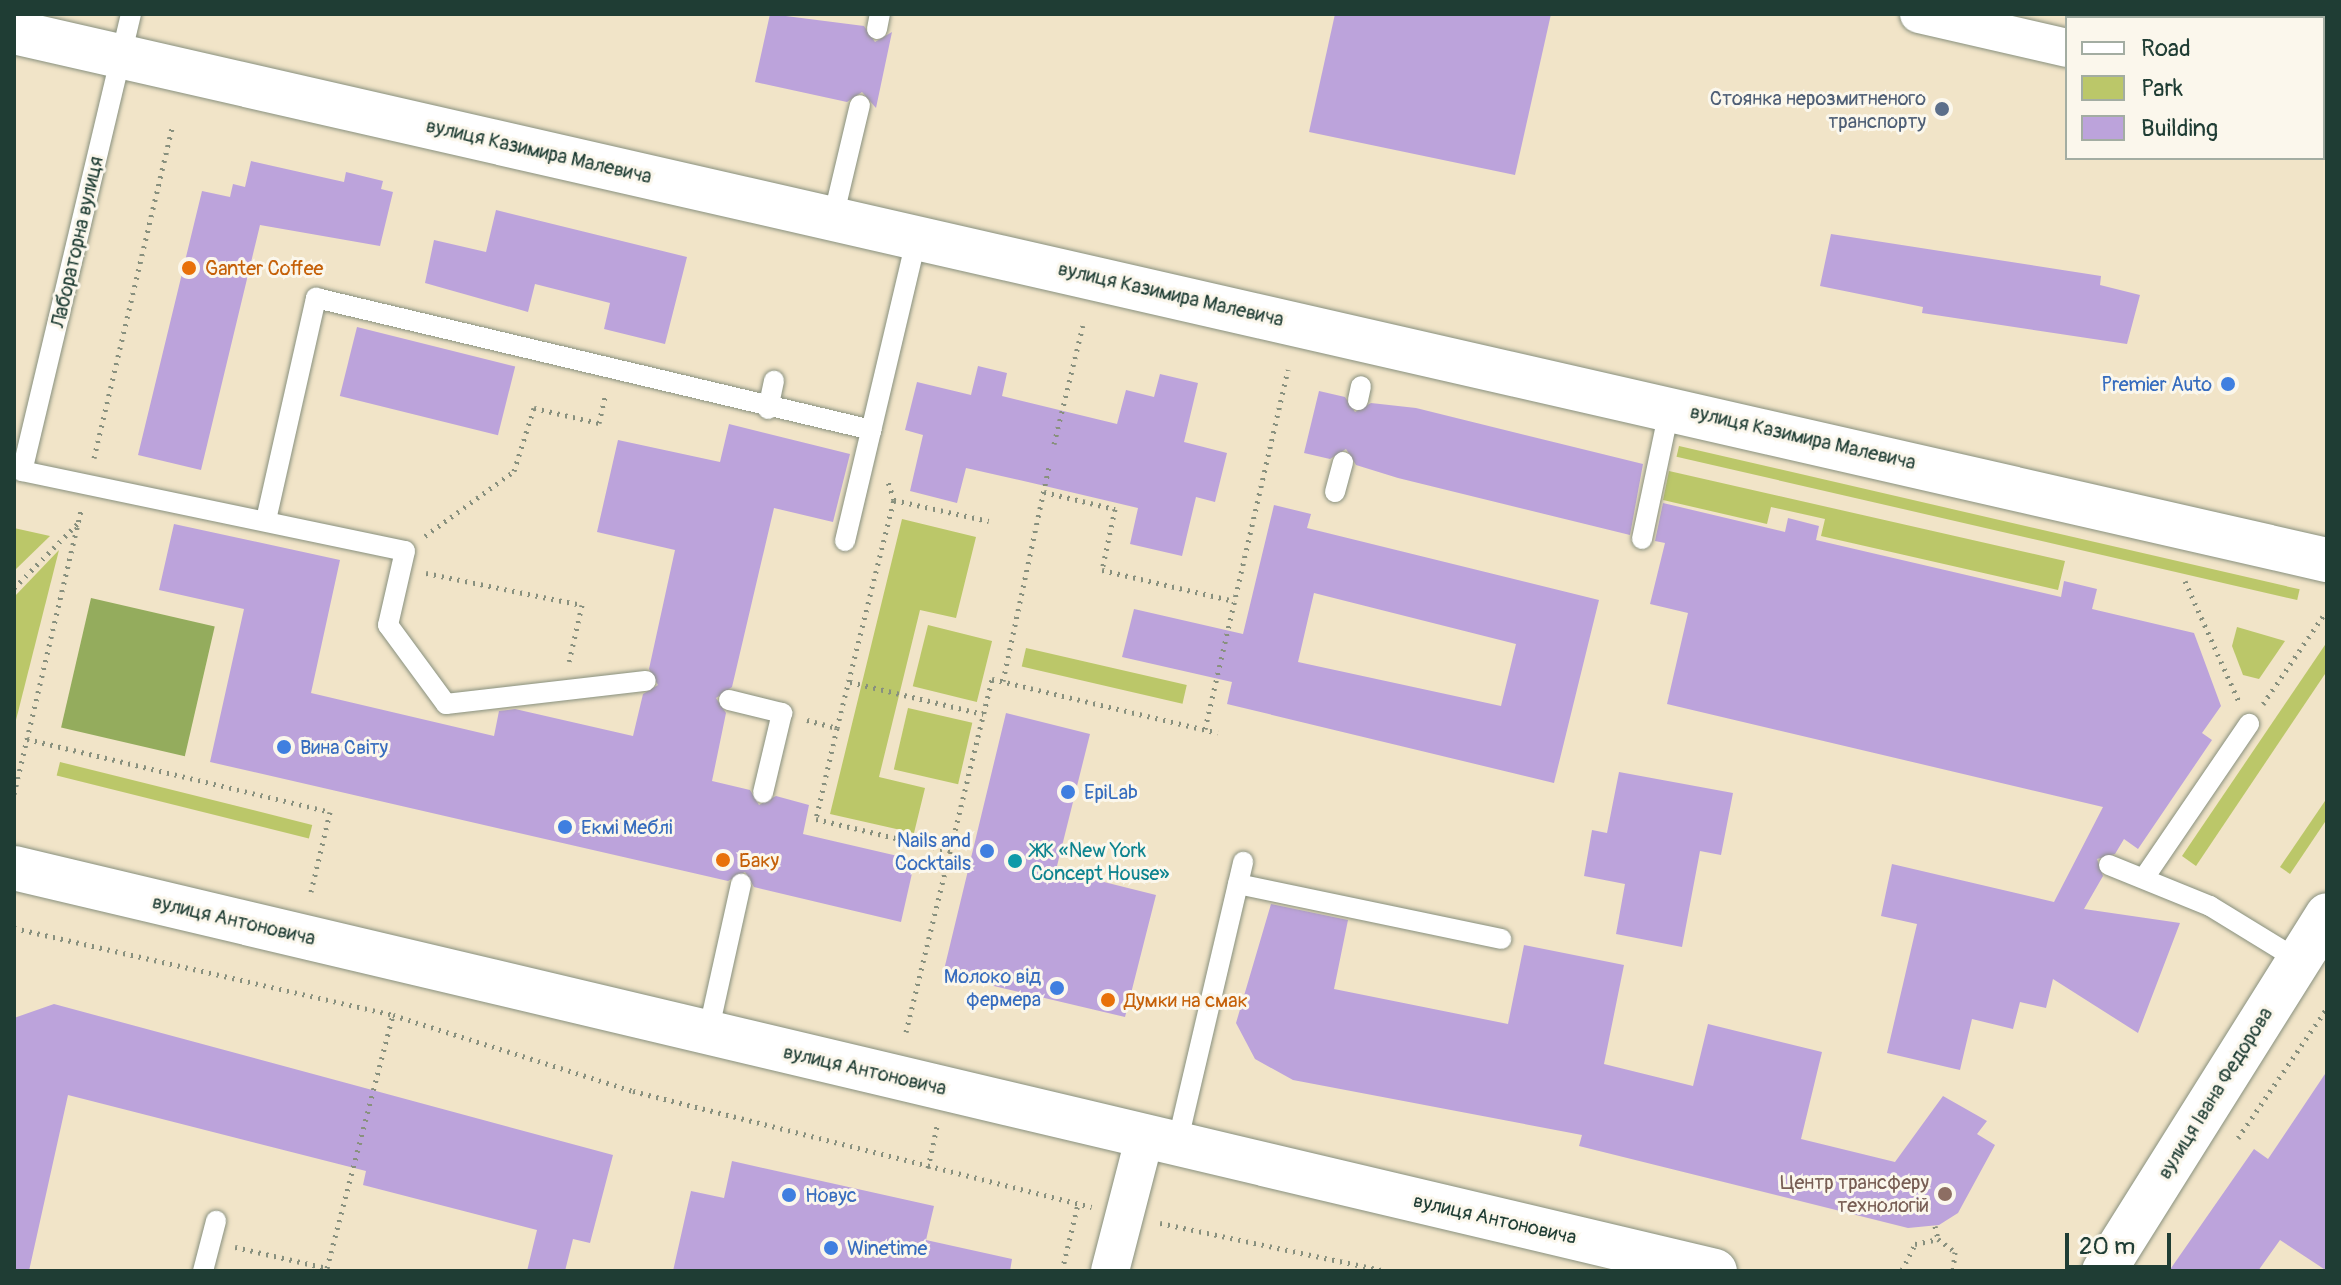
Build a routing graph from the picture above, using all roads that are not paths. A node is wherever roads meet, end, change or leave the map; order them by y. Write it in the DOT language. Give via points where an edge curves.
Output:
graph roads {
  1 [pos="131,14"];
  2 [pos="1919,14"];
  3 [pos="14,32"];
  4 [pos="2065,48"];
  5 [pos="121,57"];
  6 [pos="860,105"];
  7 [pos="833,218"];
  8 [pos="917,237"];
  9 [pos="774,381"];
  10 [pos="1670,406"];
  11 [pos="768,409"];
  12 [pos="872,430"];
  13 [pos="1343,462"];
  14 [pos="1335,492"];
  15 [pos="266,520"];
  16 [pos="1642,539"];
  17 [pos="845,541"];
  18 [pos="2327,560"];
  19 [pos="646,681"];
  20 [pos="729,700"];
  21 [pos="2249,724"];
  22 [pos="763,793"];
  23 [pos="1243,862"];
  24 [pos="2109,865"];
  25 [pos="14,868"];
  26 [pos="2146,875"];
  27 [pos="741,884"];
  28 [pos="1238,884"];
  29 [pos="2327,915"];
  30 [pos="1501,939"];
  31 [pos="2298,960"];
  32 [pos="708,1033"];
  33 [pos="1161,1140"];
  34 [pos="213,1231"];
  35 [pos="203,1271"];
  36 [pos="1110,1271"];
  37 [pos="1715,1271"];
  38 [pos="2104,1271"];
  1 -- 5 [label="lane, Лабораторна вулиця"];
  2 -- 4 [label="street"];
  3 -- 5 [label="main road, вулиця Казимира Малевича"];
  5 -- 7 [label="main road, вулиця Казимира Малевича"];
  5 -- 15 [label="lane, Лабораторна вулиця" via="22,471"];
  6 -- 7 [label="lane"];
  7 -- 8 [label="main road, вулиця Казимира Малевича"];
  8 -- 10 [label="main road, вулиця Казимира Малевича"];
  8 -- 12 [label="lane"];
  9 -- 11 [label="lane"];
  10 -- 16 [label="lane"];
  10 -- 18 [label="main road, вулиця Казимира Малевича"];
  11 -- 12 [label="lane"];
  11 -- 15 [label="lane" via="316,298"];
  12 -- 17 [label="lane"];
  13 -- 14 [label="lane"];
  15 -- 19 [label="lane" via="403,560 388,625 446,704"];
  20 -- 22 [label="lane" via="782,713"];
  21 -- 26 [label="lane"];
  23 -- 28 [label="lane"];
  24 -- 26 [label="lane"];
  25 -- 32 [label="main road, вулиця Антоновича"];
  26 -- 31 [label="lane"];
  27 -- 32 [label="lane"];
  28 -- 30 [label="lane"];
  28 -- 33 [label="lane"];
  29 -- 31 [label="main road, вулиця Івана Федорова"];
  31 -- 38 [label="main road, вулиця Івана Федорова"];
  32 -- 33 [label="main road, вулиця Антоновича"];
  33 -- 36 [label="street" via="1125,1215"];
  33 -- 37 [label="main road, вулиця Антоновича"];
  34 -- 35 [label="lane"];
}
